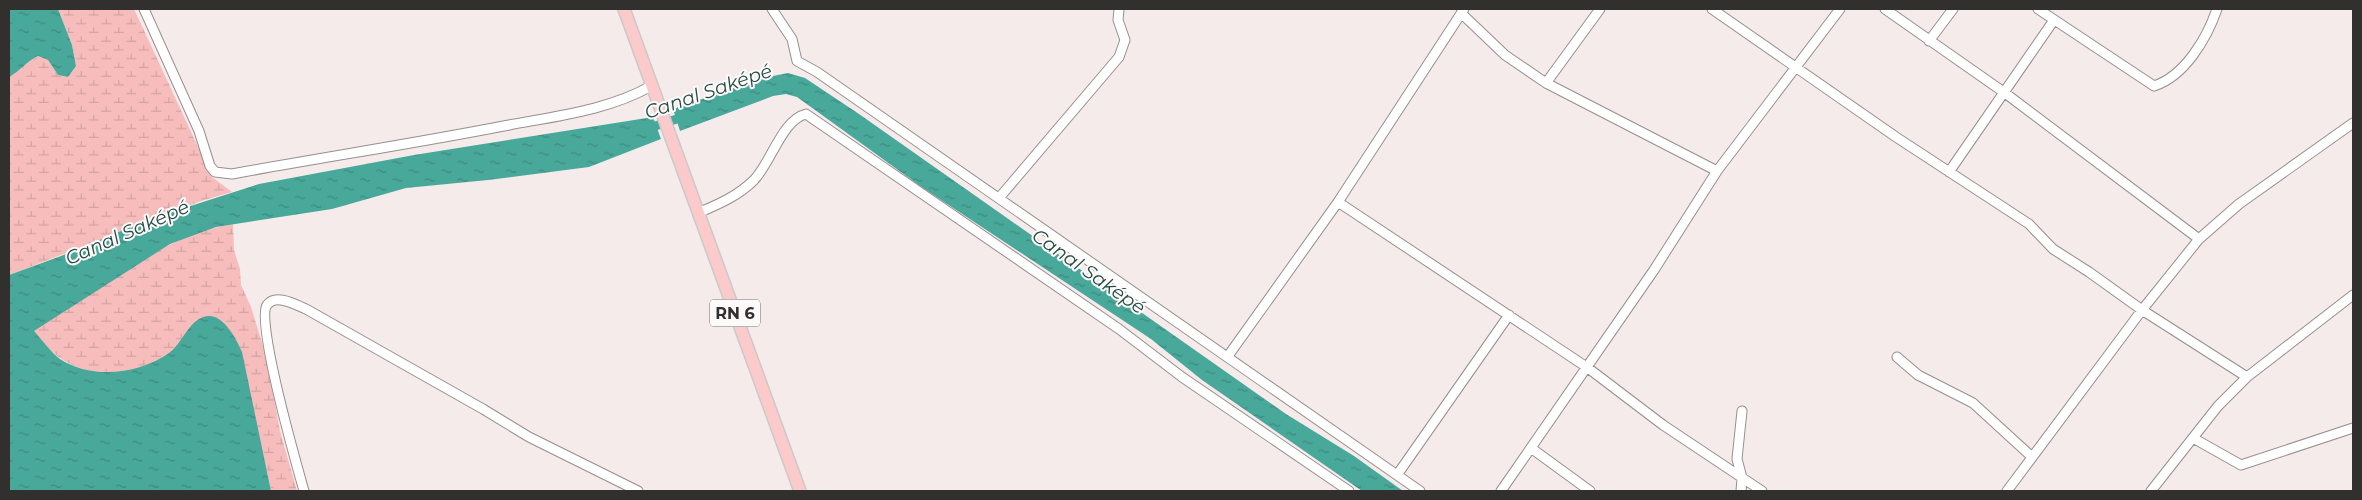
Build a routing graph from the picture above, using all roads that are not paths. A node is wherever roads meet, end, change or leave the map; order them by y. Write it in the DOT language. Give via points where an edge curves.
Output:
graph roads {
  1 [pos="144,9"];
  2 [pos="624,9"];
  3 [pos="772,9"];
  4 [pos="1119,9"];
  5 [pos="1600,9"];
  6 [pos="1712,9"];
  7 [pos="1840,9"];
  8 [pos="1884,9"];
  9 [pos="1953,9"];
  10 [pos="2038,9"];
  11 [pos="2216,9"];
  12 [pos="1462,11"];
  13 [pos="2054,20"];
  14 [pos="1929,41"];
  15 [pos="1797,68"];
  16 [pos="1546,83"];
  17 [pos="653,90"];
  18 [pos="2004,92"];
  19 [pos="2353,122"];
  20 [pos="1717,171"];
  21 [pos="1949,172"];
  22 [pos="999,198"];
  23 [pos="1338,202"];
  24 [pos="698,213"];
  25 [pos="2199,239"];
  26 [pos="2353,295"];
  27 [pos="2142,310"];
  28 [pos="1509,315"];
  29 [pos="1228,356"];
  30 [pos="1897,356"];
  31 [pos="1588,368"];
  32 [pos="2247,377"];
  33 [pos="1742,410"];
  34 [pos="2353,428"];
  35 [pos="2193,438"];
  36 [pos="1531,448"];
  37 [pos="2032,457"];
  38 [pos="1397,475"];
  39 [pos="1742,478"];
  40 [pos="626,485"];
  41 [pos="304,491"];
  42 [pos="616,491"];
  43 [pos="638,491"];
  44 [pos="800,491"];
  45 [pos="1349,491"];
  46 [pos="1420,491"];
  47 [pos="1501,491"];
  48 [pos="1590,491"];
  49 [pos="1741,491"];
  50 [pos="1762,491"];
  51 [pos="2008,491"];
  52 [pos="2152,491"];
  1 -- 17 [label="street" via="215,172 232,174 525,122 596,108"];
  2 -- 17 [label="main road, RN 6"];
  3 -- 22 [label="street" via="792,39 797,61"];
  4 -- 22 [label="street" via="1118,20 1125,40 1119,57"];
  5 -- 16 [label="street"];
  6 -- 15 [label="street"];
  7 -- 15 [label="street"];
  8 -- 14 [label="street"];
  9 -- 14 [label="street"];
  10 -- 13 [label="street"];
  11 -- 13 [label="street" via="2196,51 2177,73 2154,86"];
  12 -- 16 [label="street" via="1505,55"];
  12 -- 23 [label="street"];
  13 -- 18 [label="street"];
  14 -- 18 [label="street"];
  15 -- 20 [label="street"];
  15 -- 21 [label="street"];
  16 -- 20 [label="street"];
  17 -- 24 [label="main road, RN 6"];
  18 -- 21 [label="street"];
  18 -- 25 [label="street"];
  19 -- 25 [label="street" via="2239,204"];
  20 -- 31 [label="street"];
  21 -- 27 [label="street" via="2029,224 2053,249"];
  22 -- 29 [label="street"];
  23 -- 28 [label="street"];
  23 -- 29 [label="street"];
  24 -- 44 [label="main road, RN 6"];
  24 -- 45 [label="street" via="739,194 769,162 785,130 798,116 806,114"];
  25 -- 27 [label="street"];
  26 -- 32 [label="street"];
  27 -- 32 [label="street"];
  27 -- 37 [label="street"];
  28 -- 31 [label="street"];
  28 -- 38 [label="street"];
  29 -- 38 [label="street"];
  30 -- 37 [label="street" via="1918,375 1973,403"];
  31 -- 36 [label="street"];
  31 -- 39 [label="street" via="1663,425"];
  32 -- 35 [label="street"];
  33 -- 39 [label="street" via="1737,458"];
  34 -- 35 [label="street" via="2241,465"];
  35 -- 52 [label="street"];
  36 -- 47 [label="street"];
  36 -- 48 [label="street"];
  37 -- 51 [label="street"];
  38 -- 46 [label="street"];
  39 -- 49 [label="street"];
  39 -- 50 [label="street"];
  40 -- 41 [label="street" via="529,437 306,309 288,301 272,301 264,313 271,357"];
  40 -- 42 [label="street"];
  40 -- 43 [label="street"];
}
